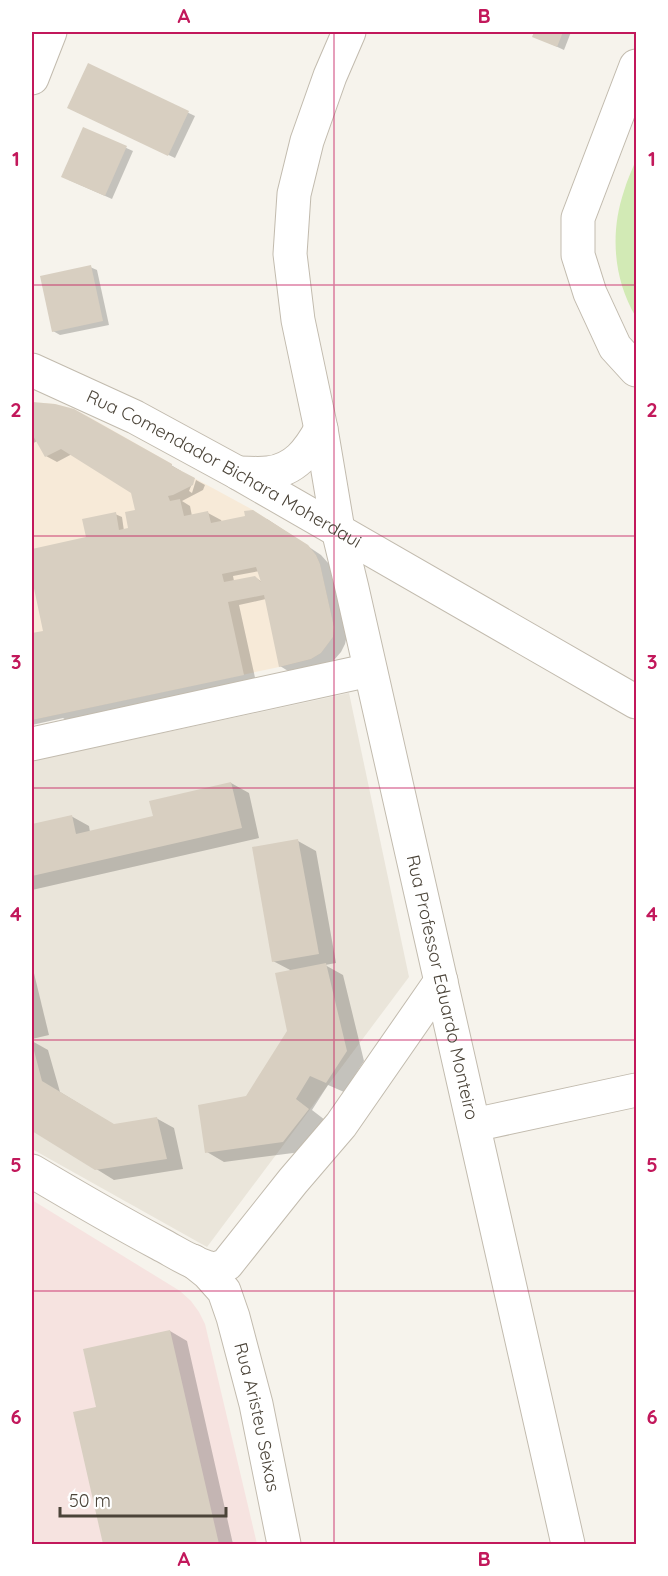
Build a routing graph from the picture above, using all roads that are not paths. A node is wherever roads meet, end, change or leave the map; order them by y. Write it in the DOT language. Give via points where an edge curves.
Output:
graph roads {
  1 [pos="50,32"];
  2 [pos="350,32"];
  3 [pos="636,66"];
  4 [pos="32,78"];
  5 [pos="32,370"];
  6 [pos="636,370"];
  7 [pos="321,429"];
  8 [pos="238,473"];
  9 [pos="338,530"];
  10 [pos="413,573"];
  11 [pos="352,588"];
  12 [pos="370,670"];
  13 [pos="636,702"];
  14 [pos="32,744"];
  15 [pos="441,981"];
  16 [pos="636,1090"];
  17 [pos="474,1125"];
  18 [pos="32,1172"];
  19 [pos="233,1257"];
  20 [pos="193,1262"];
  21 [pos="224,1291"];
  22 [pos="284,1545"];
  23 [pos="568,1545"];
  1 -- 4 [label="street"];
  2 -- 7 [label="street, Rua Professor Eduardo Monteiro" via="310,130 294,194 290,254 297,320"];
  3 -- 6 [label="street" via="578,218 578,255 590,293 615,347"];
  5 -- 8 [label="street, Rua Comendador Bichara Moherdaui" via="135,417"];
  7 -- 8 [label="street" via="298,461 268,473"];
  7 -- 9 [label="street, Rua Professor Eduardo Monteiro"];
  8 -- 9 [label="street, Rua Comendador Bichara Moherdaui"];
  9 -- 10 [label="street, Rua Comendador Bichara Moherdaui"];
  9 -- 11 [label="street, Rua Professor Eduardo Monteiro"];
  10 -- 11 [label="street" via="374,574"];
  10 -- 13 [label="street, Rua Comendador Bichara Moherdaui"];
  11 -- 12 [label="street, Rua Professor Eduardo Monteiro"];
  12 -- 14 [label="street"];
  12 -- 15 [label="street, Rua Professor Eduardo Monteiro"];
  15 -- 17 [label="street, Rua Professor Eduardo Monteiro"];
  15 -- 19 [label="street" via="341,1125"];
  16 -- 17 [label="street"];
  17 -- 23 [label="street, Rua Professor Eduardo Monteiro"];
  18 -- 20 [label="street"];
  19 -- 20 [label="street" via="213,1269"];
  19 -- 21 [label="street"];
  20 -- 21 [label="street, Rua Aristeu Seixas"];
  21 -- 22 [label="street, Rua Aristeu Seixas" via="256,1404"];
}
